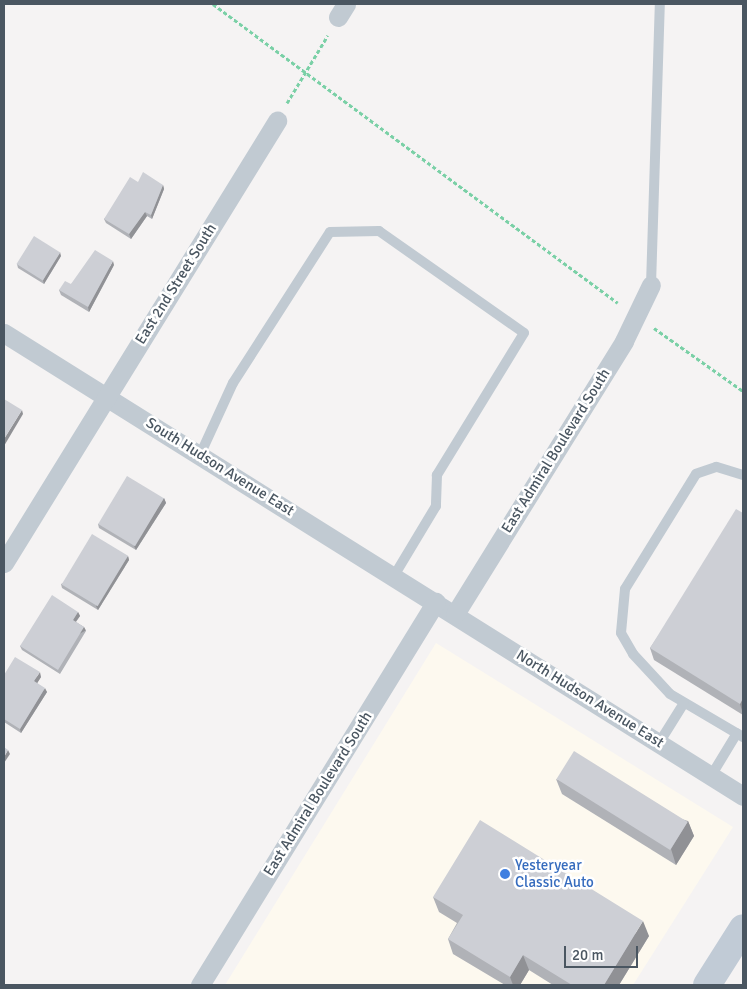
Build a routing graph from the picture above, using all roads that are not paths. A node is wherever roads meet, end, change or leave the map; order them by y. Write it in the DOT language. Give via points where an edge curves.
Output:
graph roads {
  1 [pos="660,4"];
  2 [pos="277,121"];
  3 [pos="651,286"];
  4 [pos="4,333"];
  5 [pos="106,396"];
  6 [pos="200,456"];
  7 [pos="743,475"];
  8 [pos="4,563"];
  9 [pos="394,576"];
  10 [pos="436,602"];
  11 [pos="455,614"];
  12 [pos="684,702"];
  13 [pos="740,735"];
  14 [pos="659,743"];
  15 [pos="711,776"];
  16 [pos="743,796"];
  17 [pos="743,928"];
  18 [pos="200,985"];
  19 [pos="707,985"];
  1 -- 3 [label="lane"];
  2 -- 5 [label="street, East 2nd Street South"];
  3 -- 11 [label="street, East Admiral Boulevard South"];
  4 -- 5 [label="street, South Hudson Avenue East"];
  5 -- 6 [label="street, South Hudson Avenue East"];
  5 -- 8 [label="street, East 2nd Street South"];
  6 -- 9 [label="street, South Hudson Avenue East"];
  6 -- 9 [label="lane" via="233,383 330,232 379,231 524,333 437,475 436,506"];
  7 -- 12 [label="lane" via="716,467 696,474 625,588 621,633 633,654 670,694"];
  9 -- 10 [label="street, South Hudson Avenue East"];
  10 -- 11 [label="street, North Hudson Avenue East"];
  10 -- 18 [label="street, East Admiral Boulevard South"];
  11 -- 14 [label="street, North Hudson Avenue East"];
  12 -- 13 [label="lane"];
  12 -- 14 [label="lane"];
  13 -- 15 [label="lane"];
  14 -- 15 [label="street, North Hudson Avenue East"];
  15 -- 16 [label="street, North Hudson Avenue East"];
  17 -- 19 [label="main road"];
}
